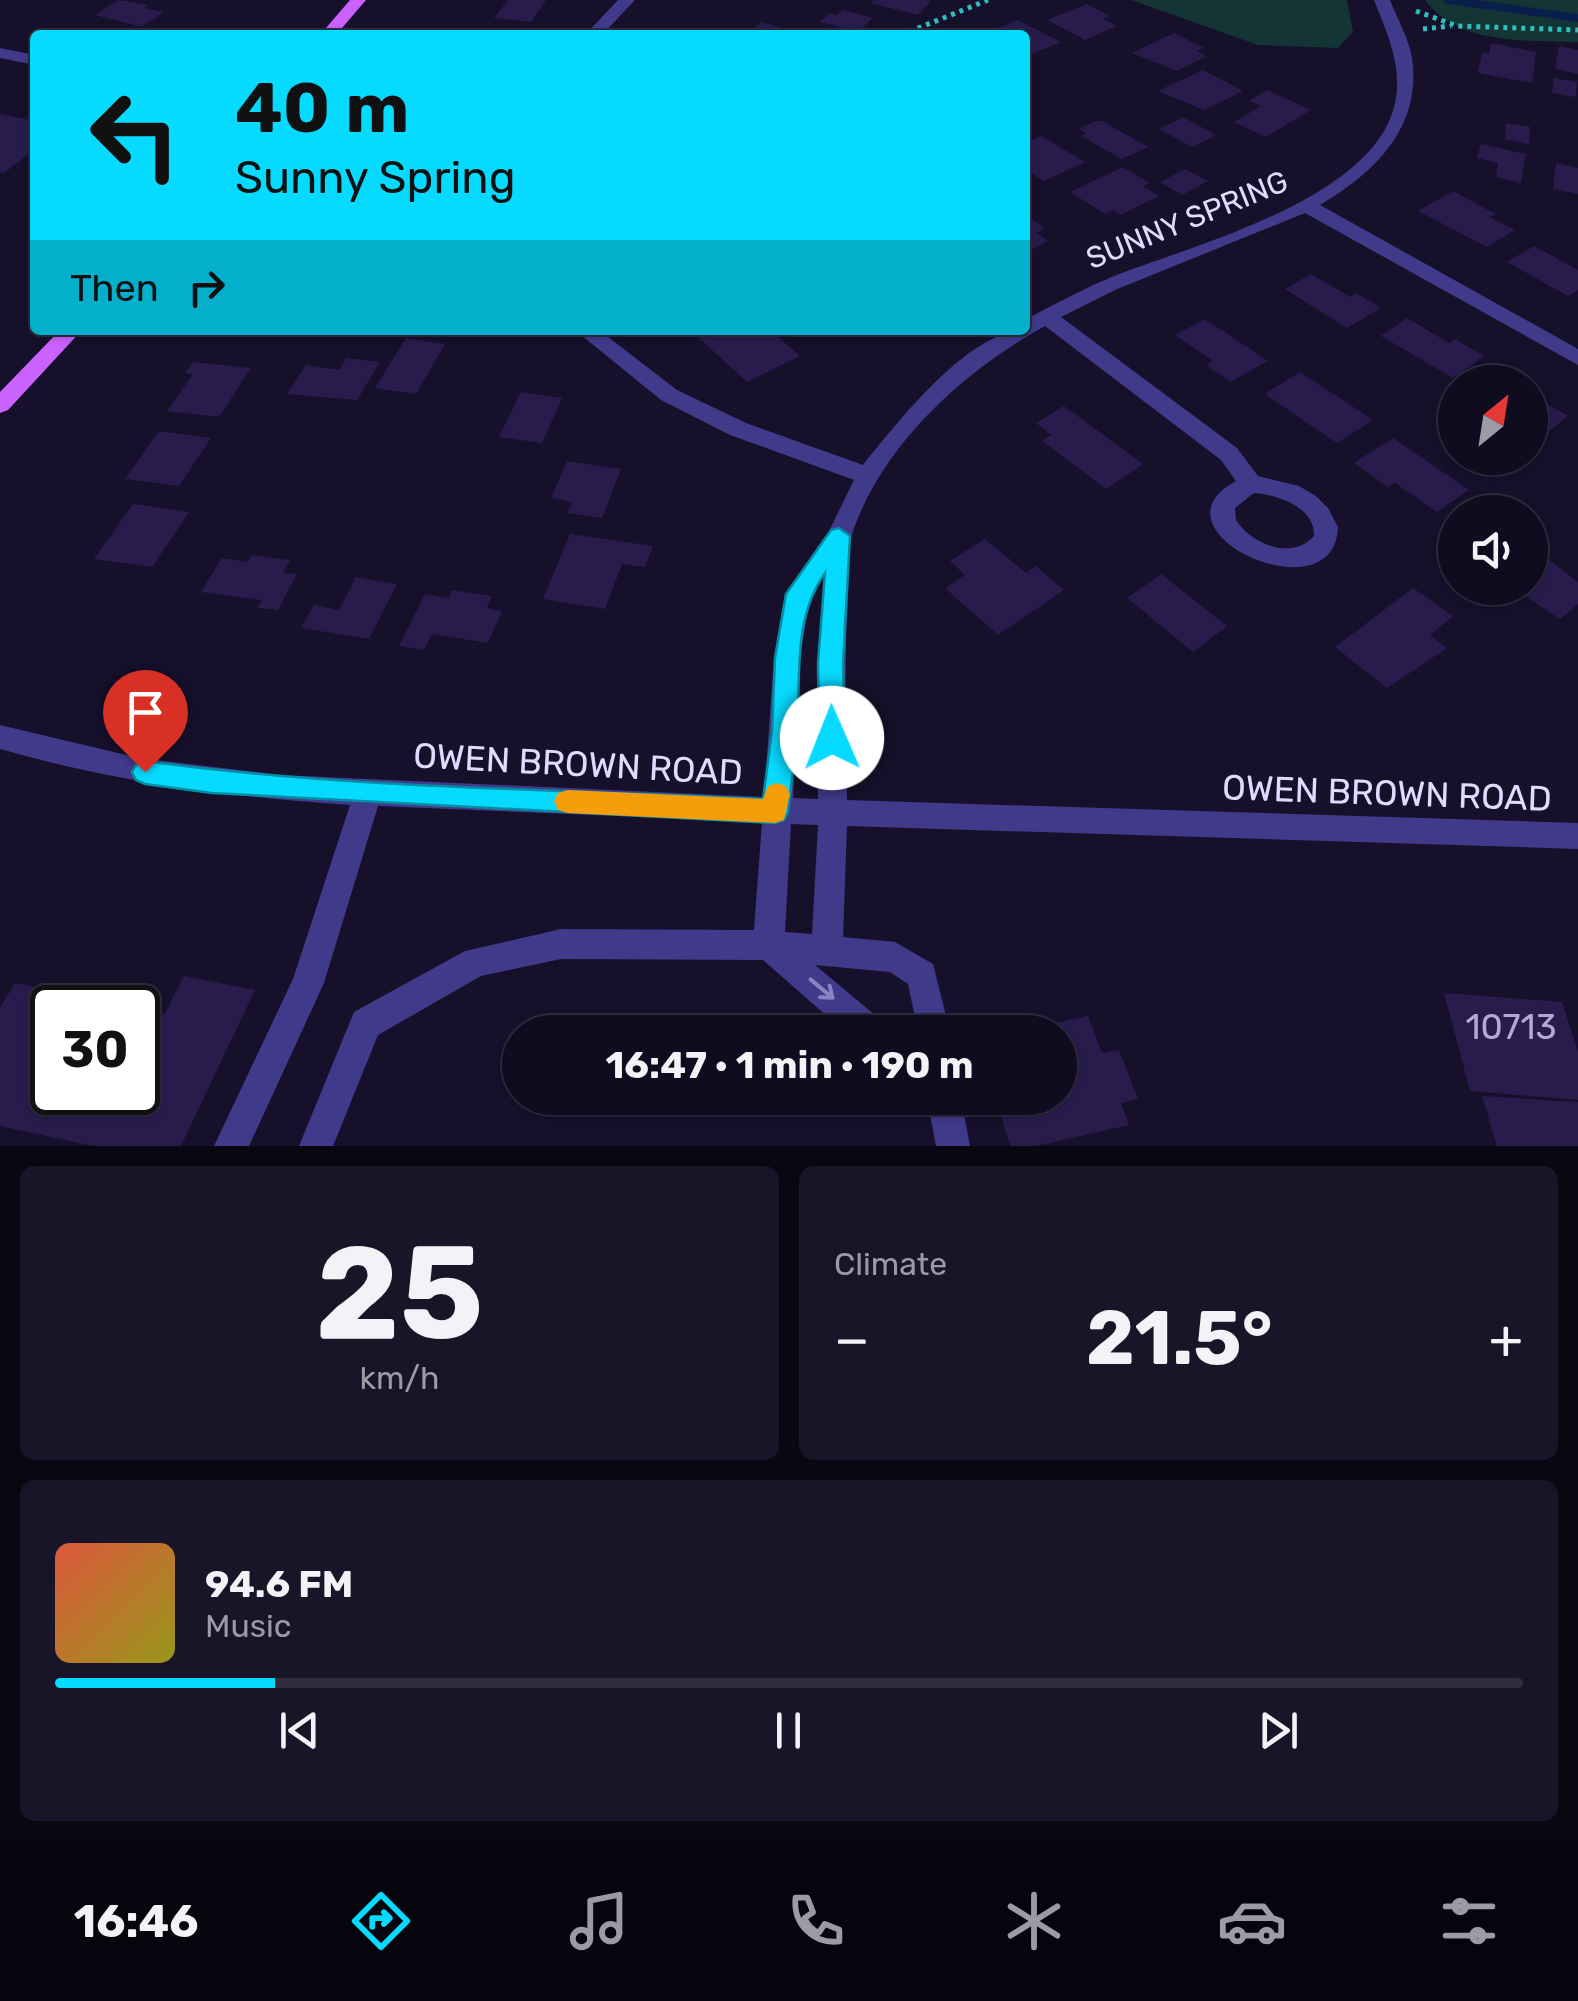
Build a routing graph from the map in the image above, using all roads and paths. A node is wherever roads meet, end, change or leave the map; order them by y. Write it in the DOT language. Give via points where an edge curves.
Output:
graph roads {
  1 [pos="358,0"];
  2 [pos="626,0"];
  3 [pos="988,0"];
  4 [pos="1382,0"];
  5 [pos="332,30"];
  6 [pos="599,30"];
  7 [pos="913,30"];
  8 [pos="1578,30"];
  9 [pos="0,54"];
  10 [pos="30,59"];
  11 [pos="1309,207"];
  12 [pos="1047,317"];
  13 [pos="1030,326"];
  14 [pos="67,335"];
  15 [pos="591,335"];
  16 [pos="1015,335"];
  17 [pos="1578,358"];
  18 [pos="0,405"];
  19 [pos="868,476"];
  20 [pos="1251,484"];
  21 [pos="839,536"];
  22 [pos="0,738"];
  23 [pos="368,792"];
  24 [pos="775,812"];
  25 [pos="833,814"];
  26 [pos="1578,836"];
  27 [pos="769,945"];
  28 [pos="827,951"];
  29 [pos="849,1015"];
  30 [pos="930,1015"];
  31 [pos="231,1146"];
  32 [pos="316,1146"];
  1 -- 5 [label="main road"];
  2 -- 6 [label="street"];
  3 -- 7 [label="path"];
  4 -- 8 [label="path" via="1457,26"];
  4 -- 11 [label="street, SUNNY SPRING" via="1404,52 1407,98 1380,151"];
  9 -- 10 [label="street"];
  11 -- 12 [label="street, SUNNY SPRING" via="1084,296"];
  11 -- 17 [label="street"];
  12 -- 13 [label="street, SUNNY SPRING"];
  12 -- 20 [label="street" via="1229,454"];
  14 -- 18 [label="main road"];
  15 -- 19 [label="street" via="669,395 738,429"];
  16 -- 19 [label="street, SUNNY SPRING" via="950,380"];
  19 -- 21 [label="street, SUNNY SPRING"];
  21 -- 24 [label="street, SUNNY SPRING" via="798,594"];
  21 -- 25 [label="street, SUNNY SPRING" via="830,663"];
  22 -- 23 [label="street, OWEN BROWN ROAD" via="112,768"];
  23 -- 24 [label="street, OWEN BROWN ROAD"];
  23 -- 31 [label="street" via="308,984"];
  24 -- 25 [label="street, OWEN BROWN ROAD"];
  24 -- 27 [label="street, SUNNY SPRING"];
  25 -- 26 [label="street, OWEN BROWN ROAD"];
  25 -- 28 [label="street, SUNNY SPRING"];
  27 -- 28 [label="street"];
  27 -- 29 [label="street, one-way"];
  27 -- 32 [label="street" via="561,944 476,962 366,1024"];
  28 -- 30 [label="street" via="910,965 922,975"];
}
